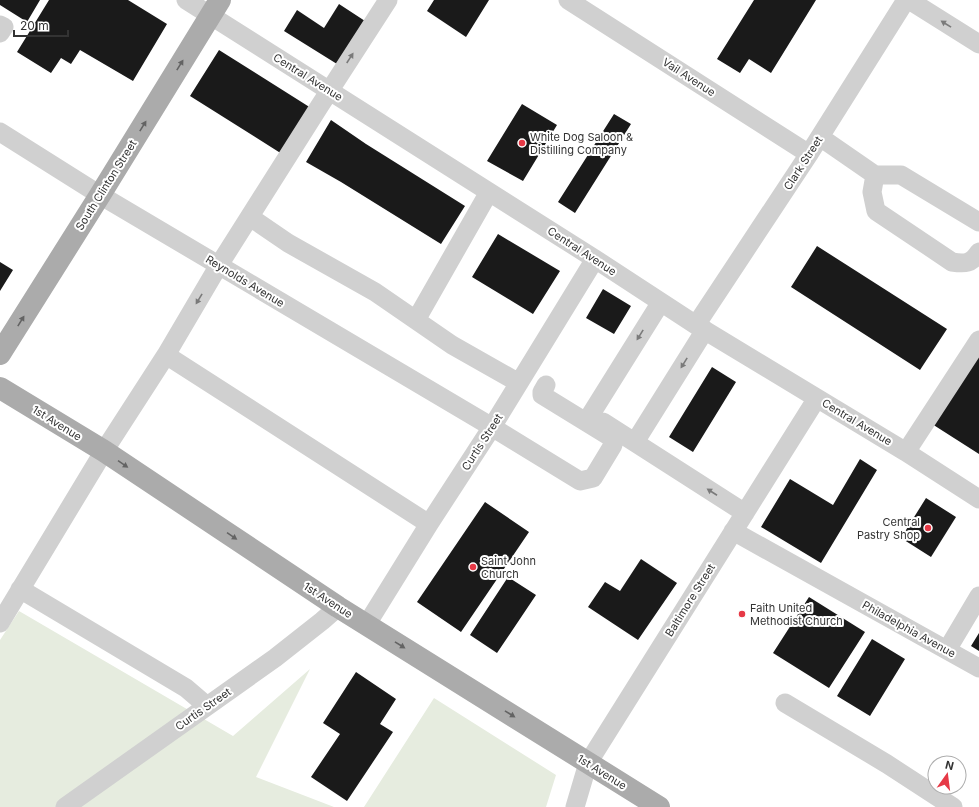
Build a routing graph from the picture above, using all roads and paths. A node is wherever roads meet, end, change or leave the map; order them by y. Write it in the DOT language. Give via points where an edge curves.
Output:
graph roads {
  1 [pos="186,0"];
  2 [pos="388,0"];
  3 [pos="568,0"];
  4 [pos="908,0"];
  5 [pos="215,8"];
  6 [pos="0,25"];
  7 [pos="0,33"];
  8 [pos="979,44"];
  9 [pos="329,91"];
  10 [pos="0,132"];
  11 [pos="820,137"];
  12 [pos="809,154"];
  13 [pos="875,175"];
  14 [pos="489,192"];
  15 [pos="100,195"];
  16 [pos="250,217"];
  17 [pos="979,222"];
  18 [pos="979,252"];
  19 [pos="595,259"];
  20 [pos="219,265"];
  21 [pos="661,302"];
  22 [pos="416,320"];
  23 [pos="700,328"];
  24 [pos="979,340"];
  25 [pos="0,354"];
  26 [pos="166,355"];
  27 [pos="522,378"];
  28 [pos="0,388"];
  29 [pos="817,398"];
  30 [pos="588,418"];
  31 [pos="492,427"];
  32 [pos="635,442"];
  33 [pos="104,451"];
  34 [pos="906,452"];
  35 [pos="979,499"];
  36 [pos="745,513"];
  37 [pos="429,524"];
  38 [pos="734,531"];
  39 [pos="20,589"];
  40 [pos="979,596"];
  41 [pos="338,607"];
  42 [pos="0,623"];
  43 [pos="367,624"];
  44 [pos="947,650"];
  45 [pos="979,668"];
  46 [pos="785,703"];
  47 [pos="207,706"];
  48 [pos="588,763"];
  49 [pos="65,807"];
  50 [pos="575,807"];
  51 [pos="659,807"];
  52 [pos="953,807"];
  1 -- 5 [label="street, Central Avenue"];
  9 -- 2 [label="street, one-way"];
  3 -- 12 [label="street, Vail Avenue"];
  8 -- 4 [label="street, one-way"];
  4 -- 11 [label="street, Clark Street"];
  5 -- 9 [label="street, Central Avenue"];
  15 -- 5 [label="main road, South Clinton Street, one-way"];
  6 -- 7 [label="street" via="4,27"];
  9 -- 14 [label="street, Central Avenue"];
  9 -- 16 [label="street"];
  10 -- 15 [label="street, Reynolds Avenue"];
  11 -- 12 [label="street, Clark Street"];
  11 -- 13 [label="street"];
  12 -- 23 [label="street, Clark Street"];
  13 -- 17 [label="street" via="901,175"];
  13 -- 18 [label="street" via="872,192 876,211 952,262 964,264 974,259"];
  14 -- 19 [label="street, Central Avenue"];
  14 -- 22 [label="street"];
  15 -- 20 [label="street, Reynolds Avenue"];
  25 -- 15 [label="main road, South Clinton Street, one-way"];
  16 -- 20 [label="street"];
  16 -- 22 [label="street" via="288,243 375,292"];
  19 -- 21 [label="street, Central Avenue"];
  19 -- 27 [label="street, Curtis Street"];
  20 -- 26 [label="street, one-way"];
  20 -- 31 [label="street, Reynolds Avenue"];
  21 -- 23 [label="street, Central Avenue"];
  21 -- 30 [label="street, one-way"];
  22 -- 27 [label="street" via="452,344"];
  23 -- 29 [label="street, Central Avenue"];
  23 -- 32 [label="street, Clark Street, one-way"];
  24 -- 34 [label="street"];
  26 -- 33 [label="street"];
  26 -- 37 [label="street"];
  27 -- 30 [label="street" via="546,385"];
  27 -- 31 [label="street, Curtis Street"];
  28 -- 33 [label="main road, 1st Avenue"];
  29 -- 34 [label="street, Central Avenue"];
  29 -- 36 [label="street, Baltimore Street"];
  30 -- 31 [label="street, Reynolds Avenue" via="612,438 613,445 593,478 580,481"];
  30 -- 32 [label="street"];
  31 -- 37 [label="street, Curtis Street"];
  36 -- 32 [label="street, one-way"];
  33 -- 39 [label="street"];
  33 -- 41 [label="main road, 1st Avenue, one-way"];
  34 -- 35 [label="street, Central Avenue"];
  36 -- 38 [label="street, Baltimore Street"];
  37 -- 43 [label="street, Curtis Street"];
  38 -- 44 [label="street, Philadelphia Avenue"];
  38 -- 48 [label="street, Baltimore Street"];
  39 -- 42 [label="street"];
  39 -- 47 [label="street" via="186,688"];
  40 -- 44 [label="street"];
  41 -- 43 [label="main road, 1st Avenue"];
  41 -- 47 [label="street, Curtis Street" via="275,658"];
  43 -- 48 [label="main road, 1st Avenue, one-way"];
  44 -- 45 [label="street, Philadelphia Avenue"];
  46 -- 52 [label="street"];
  47 -- 49 [label="street, Curtis Street"];
  48 -- 50 [label="street, Baltimore Street"];
  48 -- 51 [label="main road, 1st Avenue"];
}
